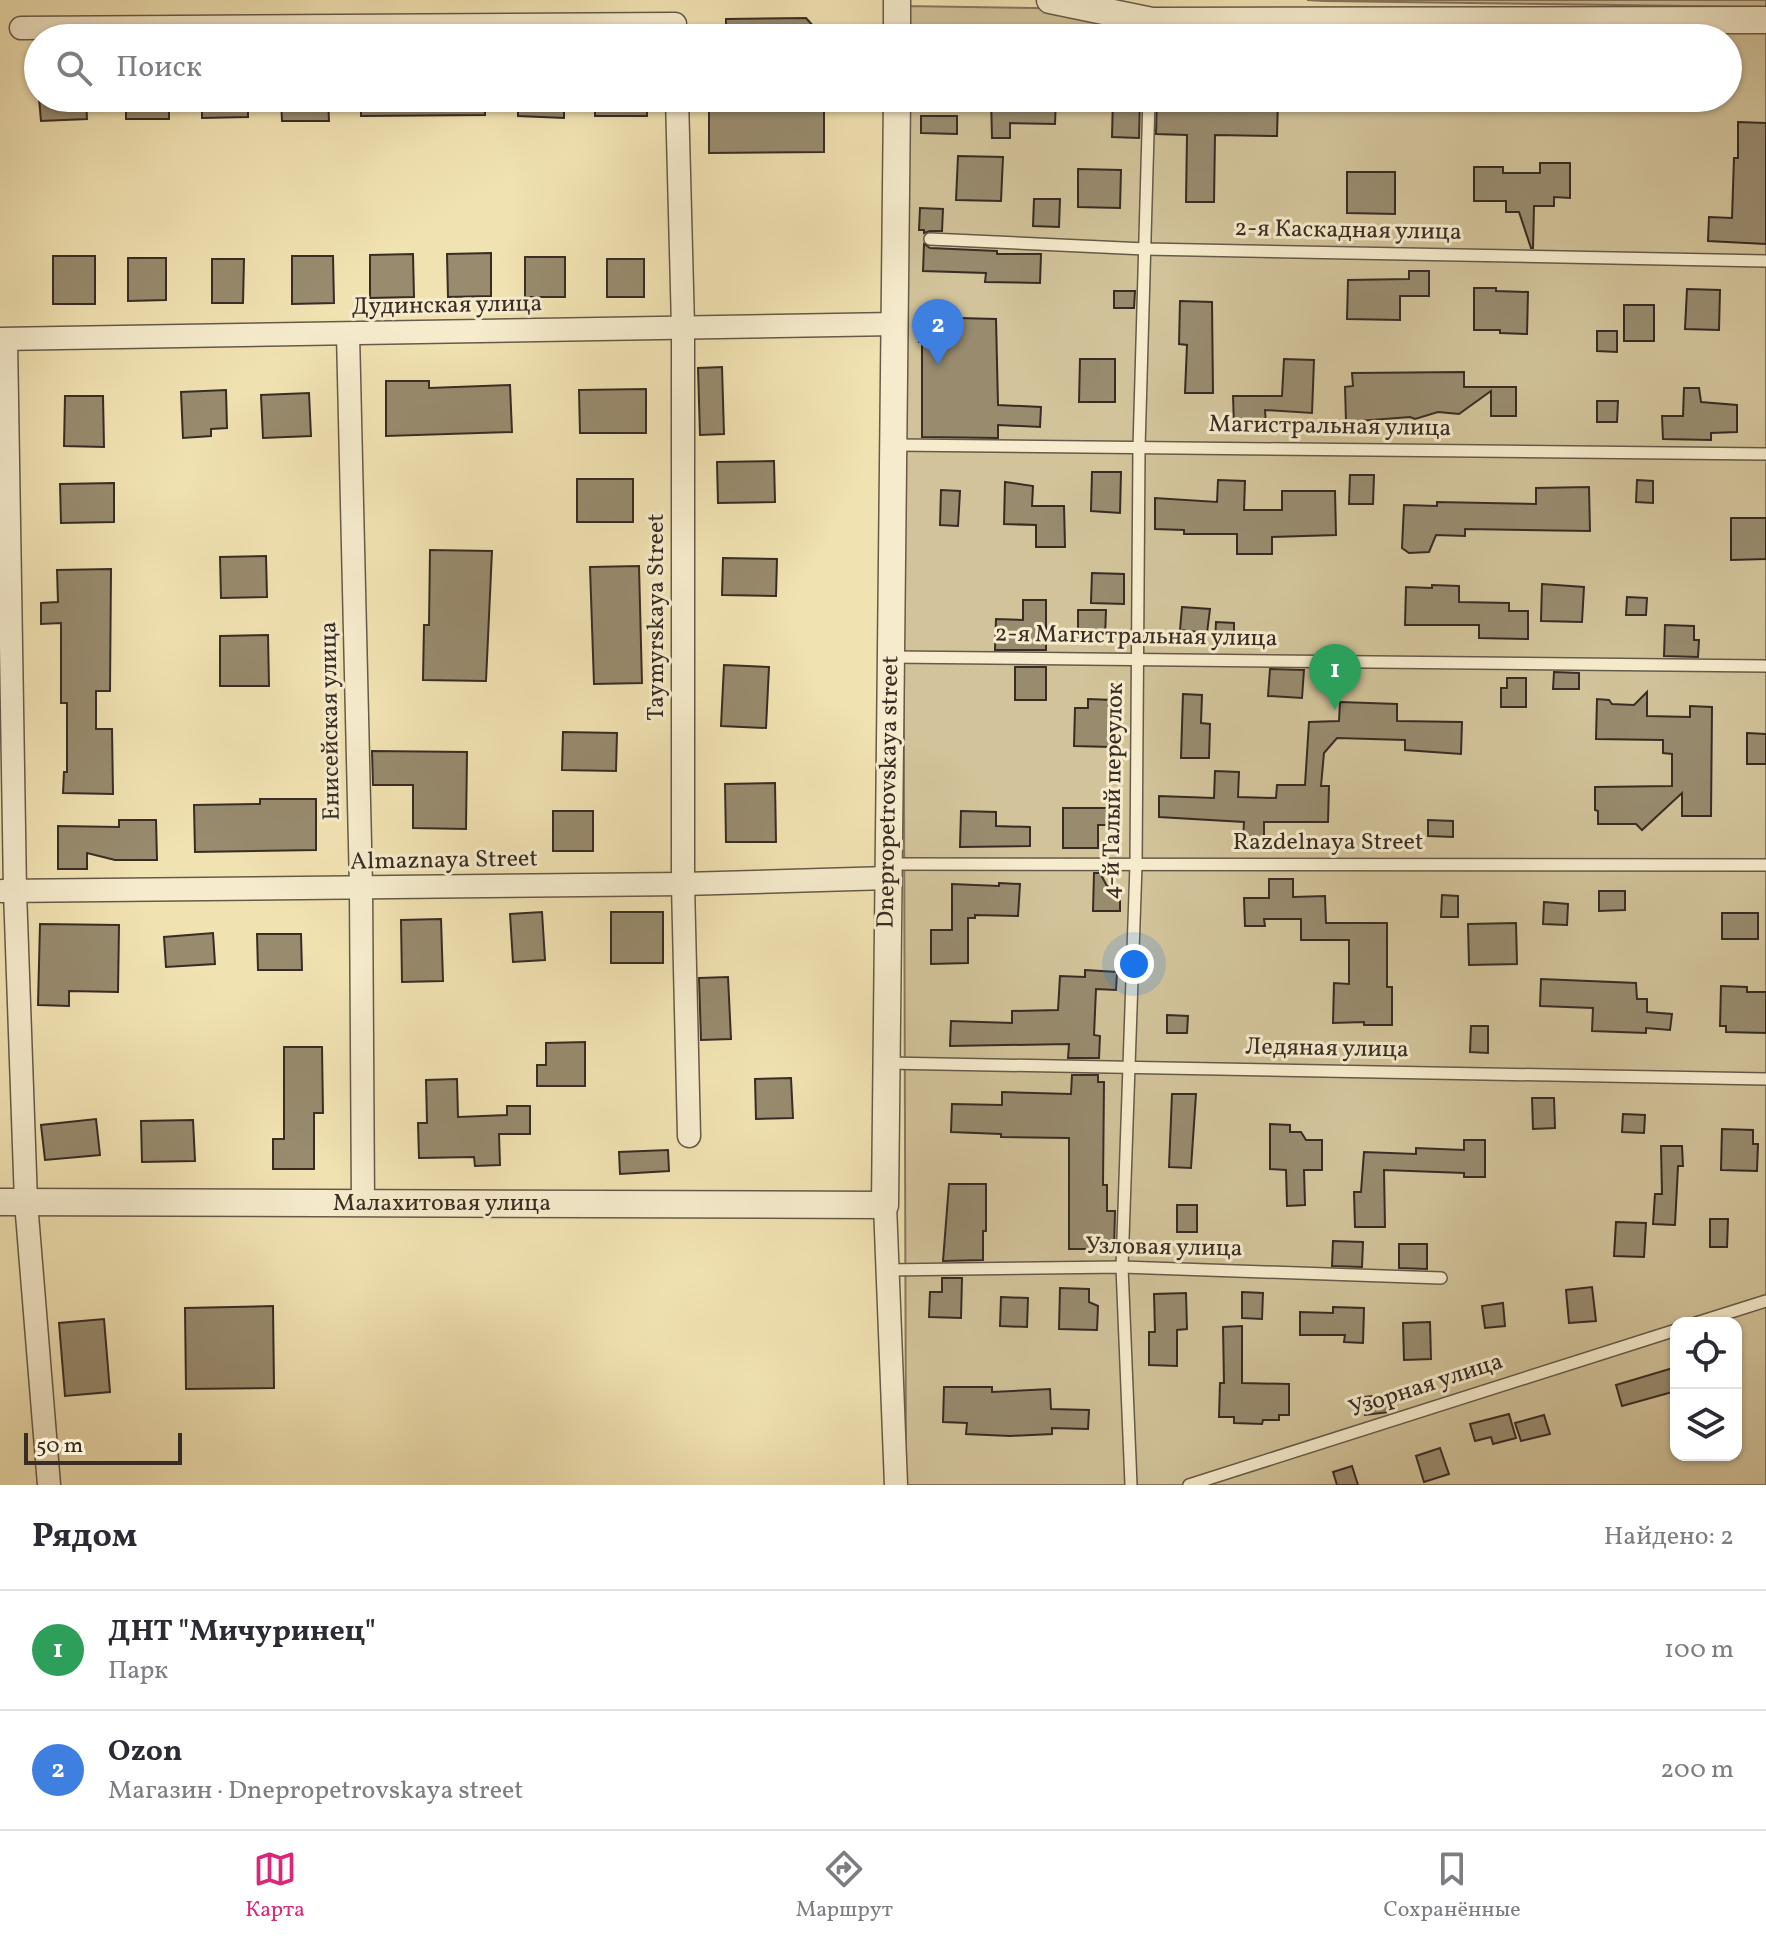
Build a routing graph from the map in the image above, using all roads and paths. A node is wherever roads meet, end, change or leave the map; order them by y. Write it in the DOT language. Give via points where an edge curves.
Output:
graph roads {
  1 [pos="897,0"];
  2 [pos="1050,0"];
  3 [pos="1766,20"];
  4 [pos="897,24"];
  5 [pos="1148,24"];
  6 [pos="1275,24"];
  7 [pos="21,28"];
  8 [pos="24,28"];
  9 [pos="677,112"];
  10 [pos="897,112"];
  11 [pos="1149,112"];
  12 [pos="930,239"];
  13 [pos="1145,249"];
  14 [pos="1766,261"];
  15 [pos="895,324"];
  16 [pos="683,327"];
  17 [pos="348,334"];
  18 [pos="3,340"];
  19 [pos="894,445"];
  20 [pos="1139,448"];
  21 [pos="1766,454"];
  22 [pos="890,657"];
  23 [pos="1137,660"];
  24 [pos="1766,666"];
  25 [pos="1136,865"];
  26 [pos="1766,865"];
  27 [pos="889,871"];
  28 [pos="683,884"];
  29 [pos="361,887"];
  30 [pos="8,891"];
  31 [pos="886,1063"];
  32 [pos="1130,1067"];
  33 [pos="1766,1079"];
  34 [pos="689,1136"];
  35 [pos="13,1202"];
  36 [pos="363,1203"];
  37 [pos="885,1205"];
  38 [pos="1122,1267"];
  39 [pos="885,1270"];
  40 [pos="1441,1278"];
  41 [pos="1766,1301"];
  42 [pos="1715,1317"];
  43 [pos="1670,1332"];
  44 [pos="49,1485"];
  45 [pos="896,1485"];
  46 [pos="1131,1485"];
  47 [pos="1189,1485"];
  1 -- 4 [label="street"];
  2 -- 5 [label="street"];
  3 -- 6 [label="street"];
  7 -- 8 [label="street"];
  9 -- 16 [label="street, Taymyrskaya Street"];
  10 -- 15 [label="street, Dnepropetrovskaya street"];
  11 -- 13 [label="lane, 4-й Талый переулок"];
  12 -- 13 [label="lane, 2-я Каскадная улица"];
  13 -- 14 [label="lane, 2-я Каскадная улица"];
  13 -- 20 [label="lane, 4-й Талый переулок"];
  15 -- 16 [label="street, Дудинская улица"];
  15 -- 19 [label="street, Dnepropetrovskaya street"];
  16 -- 17 [label="street, Дудинская улица"];
  16 -- 28 [label="street, Taymyrskaya Street"];
  17 -- 18 [label="street, Дудинская улица"];
  17 -- 29 [label="street, Енисейская улица"];
  18 -- 30 [label="street"];
  19 -- 20 [label="lane, Магистральная улица"];
  19 -- 22 [label="street, Dnepropetrovskaya street"];
  20 -- 21 [label="lane, Магистральная улица"];
  20 -- 23 [label="lane, 4-й Талый переулок"];
  22 -- 23 [label="lane, 2-я Магистральная улица"];
  22 -- 27 [label="street, Dnepropetrovskaya street"];
  23 -- 24 [label="lane, 2-я Магистральная улица"];
  23 -- 25 [label="lane, 4-й Талый переулок"];
  25 -- 26 [label="lane, Razdelnaya Street"];
  25 -- 27 [label="lane, Razdelnaya Street"];
  25 -- 32 [label="lane, 4-й Талый переулок"];
  27 -- 28 [label="street, Almaznaya Street"];
  27 -- 31 [label="street, Dnepropetrovskaya street"];
  28 -- 29 [label="street, Almaznaya Street"];
  28 -- 34 [label="street, Taymyrskaya Street"];
  29 -- 30 [label="street, Almaznaya Street"];
  29 -- 36 [label="street, Енисейская улица"];
  30 -- 35 [label="street"];
  31 -- 32 [label="lane, Ледяная улица"];
  31 -- 37 [label="street, Dnepropetrovskaya street"];
  32 -- 33 [label="lane, Ледяная улица"];
  32 -- 38 [label="lane, 4-й Талый переулок"];
  35 -- 36 [label="street, Малахитовая улица"];
  35 -- 44 [label="street"];
  36 -- 37 [label="street, Малахитовая улица"];
  37 -- 39 [label="street, Dnepropetrovskaya street"];
  38 -- 39 [label="lane, Узловая улица"];
  38 -- 40 [label="lane, Узловая улица"];
  38 -- 46 [label="lane, 4-й Талый переулок"];
  39 -- 45 [label="street, Dnepropetrovskaya street"];
  41 -- 42 [label="lane"];
  43 -- 47 [label="lane, Узорная улица"];
}
